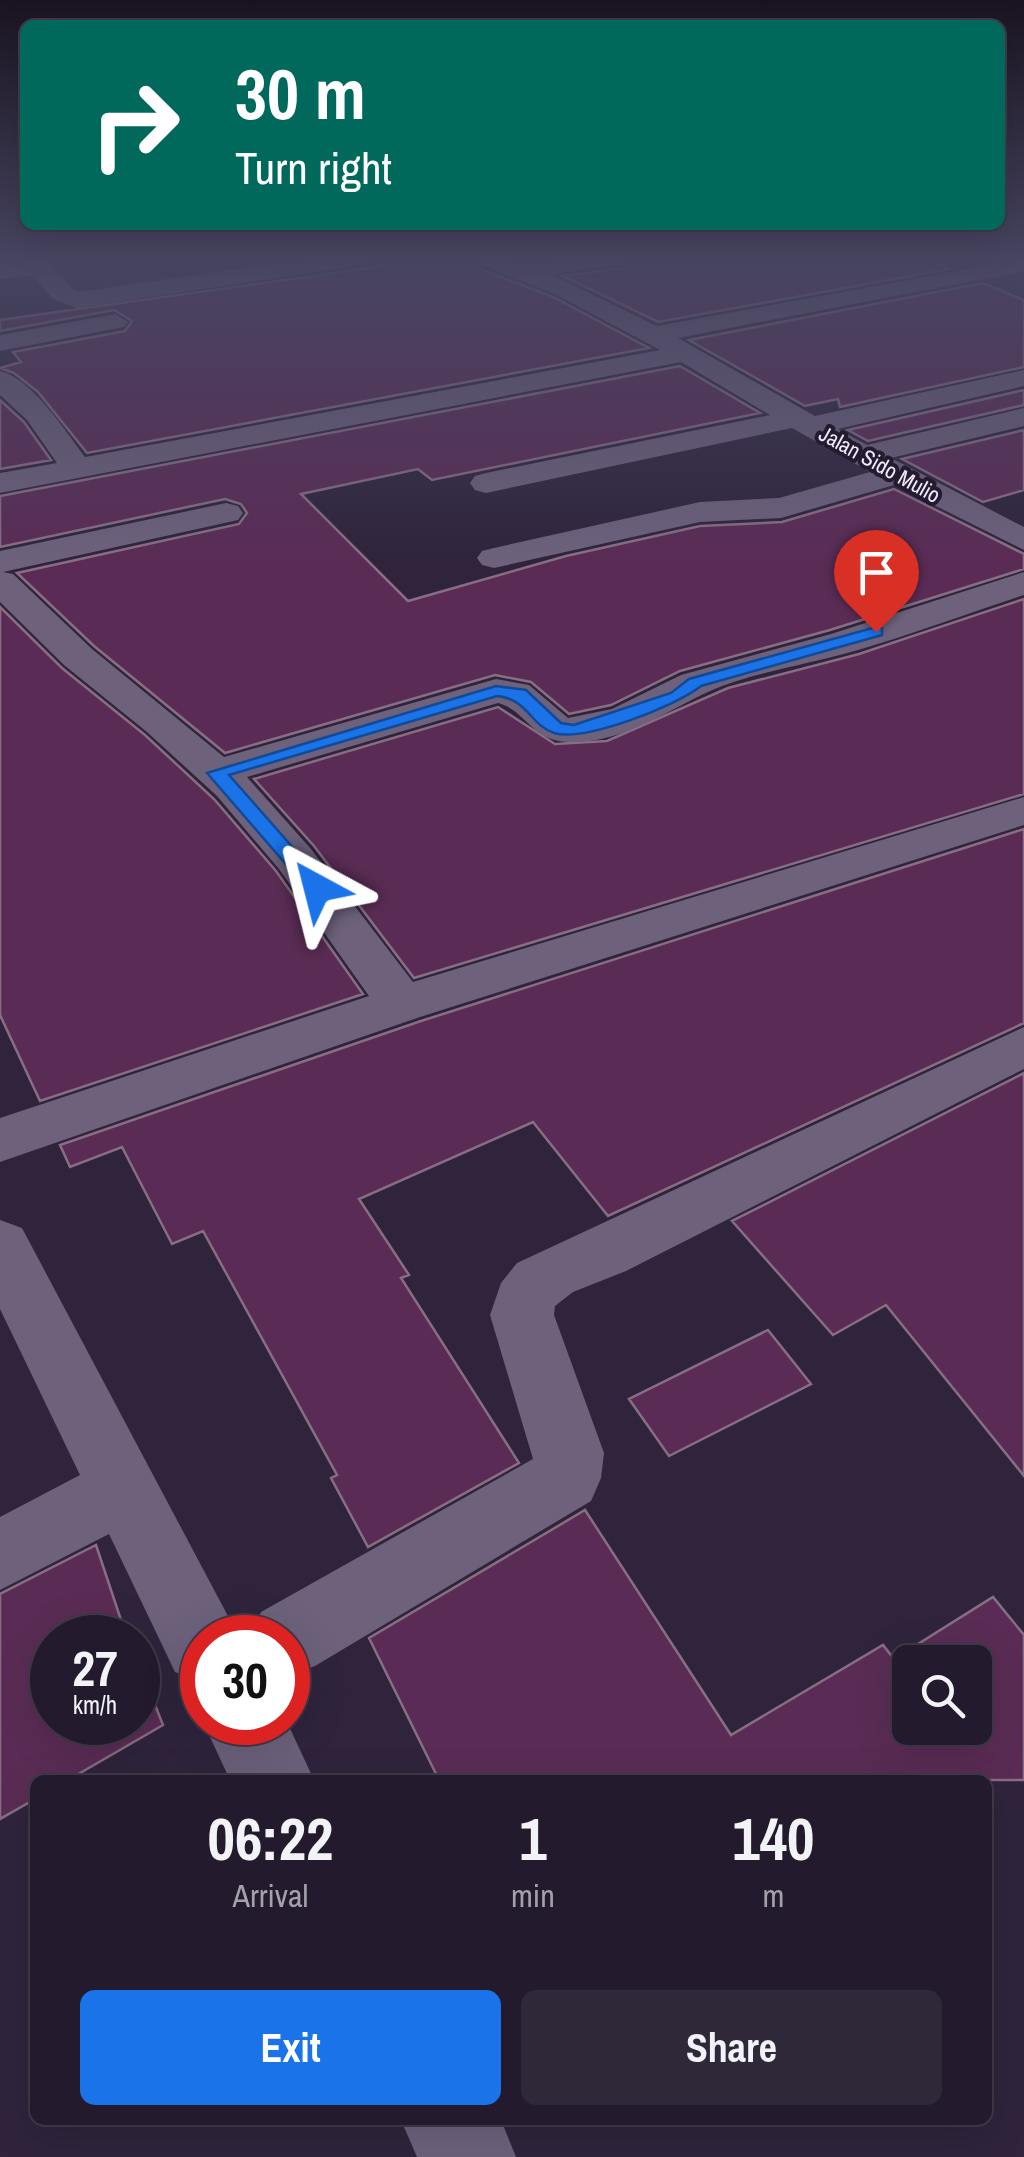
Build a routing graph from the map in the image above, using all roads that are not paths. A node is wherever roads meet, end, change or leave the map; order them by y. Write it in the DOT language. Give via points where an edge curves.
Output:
graph roads {
  1 [pos="663,358"];
  2 [pos="696,358"];
  3 [pos="1024,378"];
  4 [pos="0,379"];
  5 [pos="1024,417"];
  6 [pos="804,422"];
  7 [pos="861,456"];
  8 [pos="77,468"];
  9 [pos="894,474"];
  10 [pos="486,482"];
  11 [pos="0,483"];
  12 [pos="226,512"];
  13 [pos="1016,530"];
  14 [pos="494,558"];
  15 [pos="0,562"];
  16 [pos="0,582"];
  17 [pos="1024,583"];
  18 [pos="16,619"];
  19 [pos="216,773"];
  20 [pos="1024,810"];
  21 [pos="402,1004"];
  22 [pos="1024,1046"];
  23 [pos="0,1140"];
  24 [pos="4,1264"];
  25 [pos="122,1490"];
  26 [pos="0,1555"];
  27 [pos="187,1615"];
  28 [pos="310,1627"];
  29 [pos="255,1745"];
  30 [pos="270,1775"];
  31 [pos="452,2125"];
  32 [pos="468,2157"];
  1 -- 8 [label="street"];
  2 -- 6 [label="street, Jalan Sido Mulio"];
  3 -- 6 [label="street"];
  4 -- 8 [label="street" via="37,414"];
  5 -- 7 [label="street"];
  6 -- 7 [label="street, Jalan Sido Mulio"];
  6 -- 10 [label="street"];
  7 -- 9 [label="street, Jalan Sido Mulio"];
  8 -- 11 [label="street"];
  9 -- 13 [label="street, Jalan Sido Mulio"];
  9 -- 14 [label="street" via="781,508 700,512"];
  12 -- 15 [label="street"];
  16 -- 18 [label="street"];
  17 -- 19 [label="street" via="695,683 677,697 576,730 556,728 520,693 496,690"];
  18 -- 19 [label="street" via="162,723"];
  19 -- 21 [label="street" via="295,859"];
  20 -- 21 [label="street"];
  21 -- 23 [label="street"];
  22 -- 28 [label="street" via="527,1290 522,1315 570,1453 566,1478"];
  24 -- 25 [label="street"];
  25 -- 26 [label="street"];
  25 -- 27 [label="street"];
  29 -- 30 [label="street"];
  31 -- 32 [label="street"];
}
